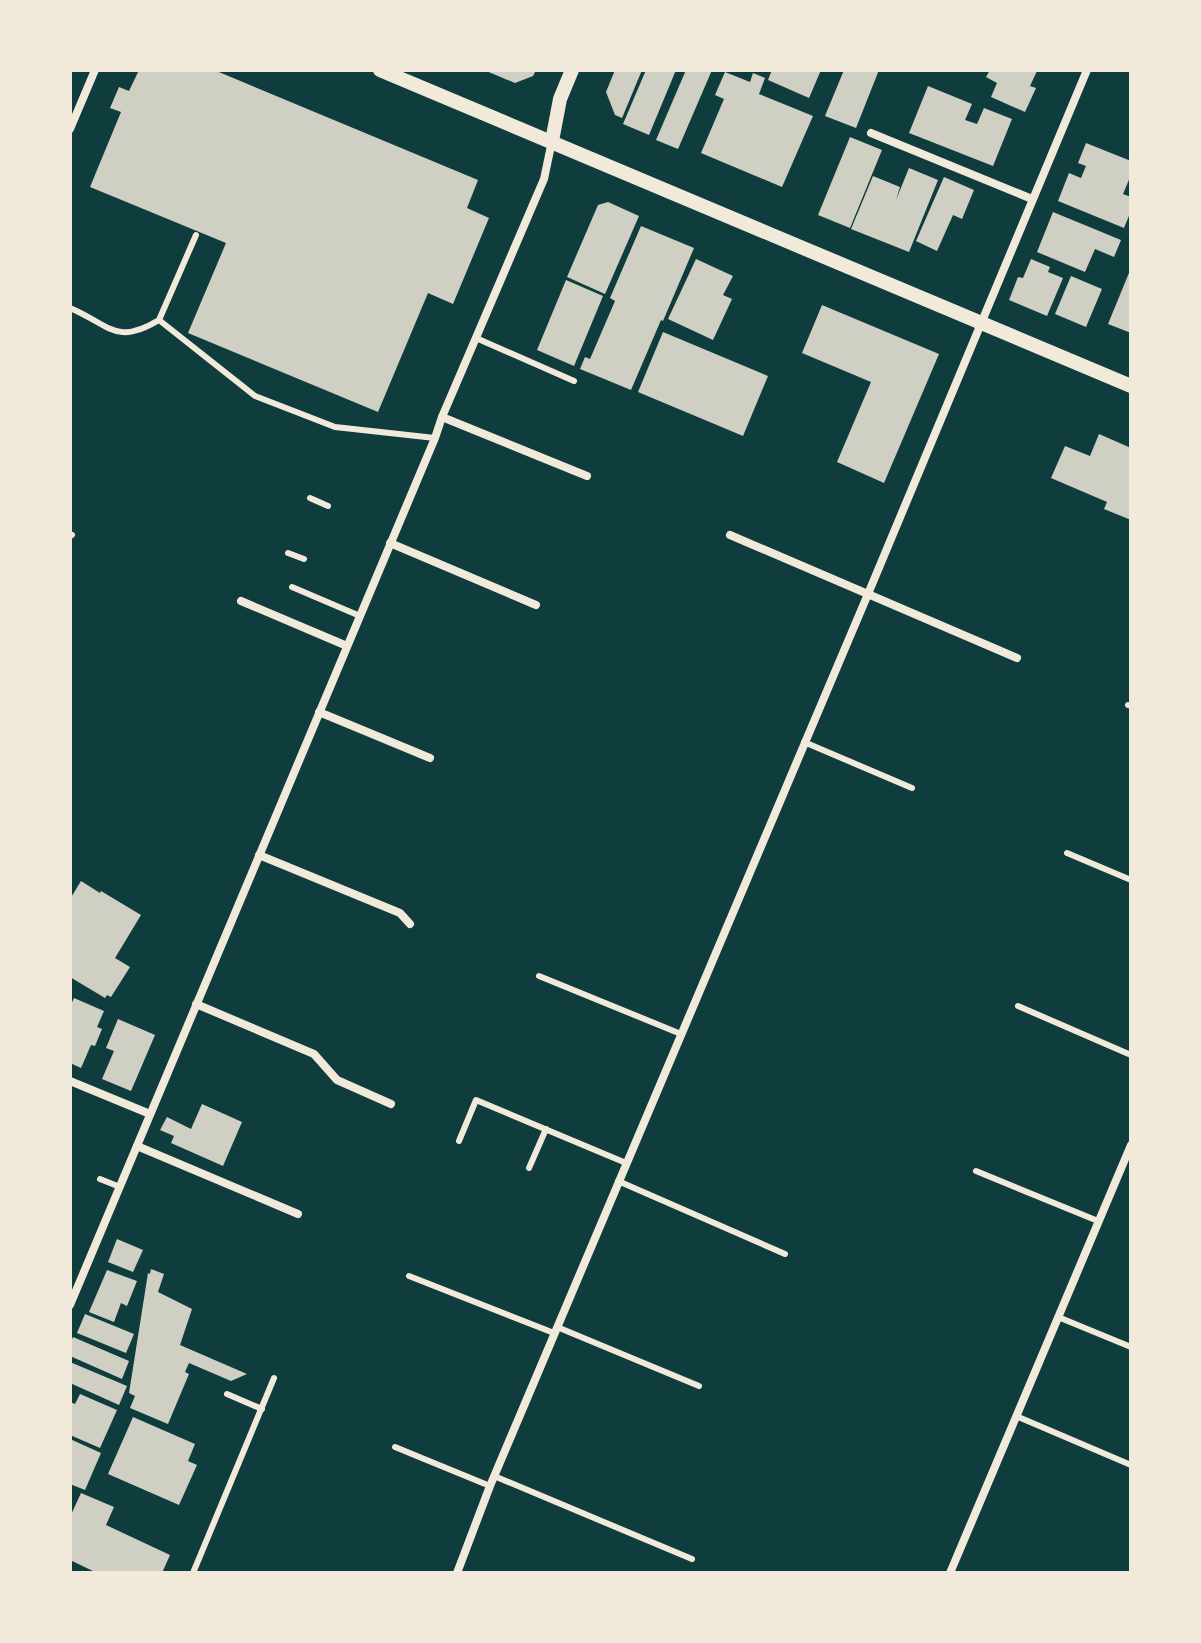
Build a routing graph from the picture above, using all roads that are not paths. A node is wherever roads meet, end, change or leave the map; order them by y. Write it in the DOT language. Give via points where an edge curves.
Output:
graph roads {
  1 [pos="95,70"];
  2 [pos="380,70"];
  3 [pos="572,70"];
  4 [pos="1087,70"];
  5 [pos="70,129"];
  6 [pos="871,133"];
  7 [pos="552,141"];
  8 [pos="1032,199"];
  9 [pos="196,235"];
  10 [pos="70,308"];
  11 [pos="159,320"];
  12 [pos="980,323"];
  13 [pos="476,338"];
  14 [pos="574,381"];
  15 [pos="1131,386"];
  16 [pos="442,417"];
  17 [pos="435,438"];
  18 [pos="587,476"];
  19 [pos="310,498"];
  20 [pos="328,506"];
  21 [pos="730,535"];
  22 [pos="390,543"];
  23 [pos="288,553"];
  24 [pos="304,559"];
  25 [pos="292,587"];
  26 [pos="868,594"];
  27 [pos="241,601"];
  28 [pos="536,605"];
  29 [pos="360,616"];
  30 [pos="347,646"];
  31 [pos="1017,658"];
  32 [pos="319,712"];
  33 [pos="804,742"];
  34 [pos="430,758"];
  35 [pos="912,788"];
  36 [pos="1067,853"];
  37 [pos="259,855"];
  38 [pos="1131,880"];
  39 [pos="410,924"];
  40 [pos="539,976"];
  41 [pos="196,1004"];
  42 [pos="1018,1006"];
  43 [pos="681,1034"];
  44 [pos="1131,1055"];
  45 [pos="70,1081"];
  46 [pos="391,1104"];
  47 [pos="150,1114"];
  48 [pos="546,1129"];
  49 [pos="459,1141"];
  50 [pos="1131,1145"];
  51 [pos="137,1146"];
  52 [pos="626,1163"];
  53 [pos="529,1168"];
  54 [pos="976,1171"];
  55 [pos="100,1179"];
  56 [pos="618,1181"];
  57 [pos="120,1187"];
  58 [pos="298,1214"];
  59 [pos="1098,1221"];
  60 [pos="785,1254"];
  61 [pos="409,1276"];
  62 [pos="70,1305"];
  63 [pos="1058,1317"];
  64 [pos="556,1330"];
  65 [pos="1131,1347"];
  66 [pos="274,1378"];
  67 [pos="699,1386"];
  68 [pos="227,1394"];
  69 [pos="262,1409"];
  70 [pos="1016,1416"];
  71 [pos="395,1447"];
  72 [pos="1131,1465"];
  73 [pos="494,1476"];
  74 [pos="490,1486"];
  75 [pos="692,1559"];
  76 [pos="193,1573"];
  77 [pos="457,1573"];
  78 [pos="950,1573"];
  1 -- 5 [label="street"];
  2 -- 7 [label="street"];
  3 -- 7 [label="street"];
  4 -- 8 [label="street"];
  6 -- 8 [label="street"];
  7 -- 12 [label="street"];
  7 -- 13 [label="street" via="544,179"];
  8 -- 12 [label="street"];
  9 -- 11 [label="lane"];
  10 -- 11 [label="lane" via="117,332 141,330"];
  11 -- 17 [label="lane" via="255,396 335,427"];
  12 -- 15 [label="street"];
  12 -- 26 [label="street"];
  13 -- 14 [label="lane"];
  13 -- 16 [label="street"];
  16 -- 17 [label="street"];
  16 -- 18 [label="street"];
  17 -- 22 [label="street"];
  19 -- 20 [label="lane"];
  21 -- 26 [label="street"];
  22 -- 28 [label="street"];
  22 -- 29 [label="street"];
  23 -- 24 [label="lane"];
  25 -- 29 [label="lane"];
  26 -- 31 [label="street"];
  26 -- 33 [label="street"];
  27 -- 30 [label="street"];
  29 -- 30 [label="street"];
  30 -- 32 [label="street"];
  32 -- 34 [label="street"];
  32 -- 37 [label="street"];
  33 -- 35 [label="lane"];
  33 -- 43 [label="street"];
  36 -- 38 [label="lane"];
  37 -- 39 [label="street" via="400,913"];
  37 -- 41 [label="street"];
  40 -- 43 [label="lane"];
  41 -- 46 [label="street" via="314,1054 337,1080"];
  41 -- 47 [label="street"];
  42 -- 44 [label="lane"];
  43 -- 52 [label="street"];
  45 -- 47 [label="street"];
  47 -- 51 [label="street"];
  48 -- 49 [label="lane" via="476,1100"];
  48 -- 52 [label="lane"];
  48 -- 53 [label="lane"];
  50 -- 59 [label="street"];
  51 -- 57 [label="street"];
  51 -- 58 [label="street"];
  52 -- 56 [label="street"];
  54 -- 59 [label="lane"];
  55 -- 57 [label="lane"];
  56 -- 60 [label="lane"];
  56 -- 64 [label="street"];
  57 -- 62 [label="street"];
  59 -- 63 [label="street"];
  61 -- 64 [label="lane"];
  63 -- 65 [label="lane"];
  63 -- 70 [label="street"];
  64 -- 67 [label="lane"];
  64 -- 73 [label="street"];
  66 -- 69 [label="lane"];
  68 -- 69 [label="lane"];
  69 -- 76 [label="lane"];
  70 -- 72 [label="lane"];
  70 -- 78 [label="street"];
  71 -- 74 [label="lane"];
  73 -- 74 [label="street"];
  73 -- 75 [label="lane"];
  74 -- 77 [label="street"];
}
